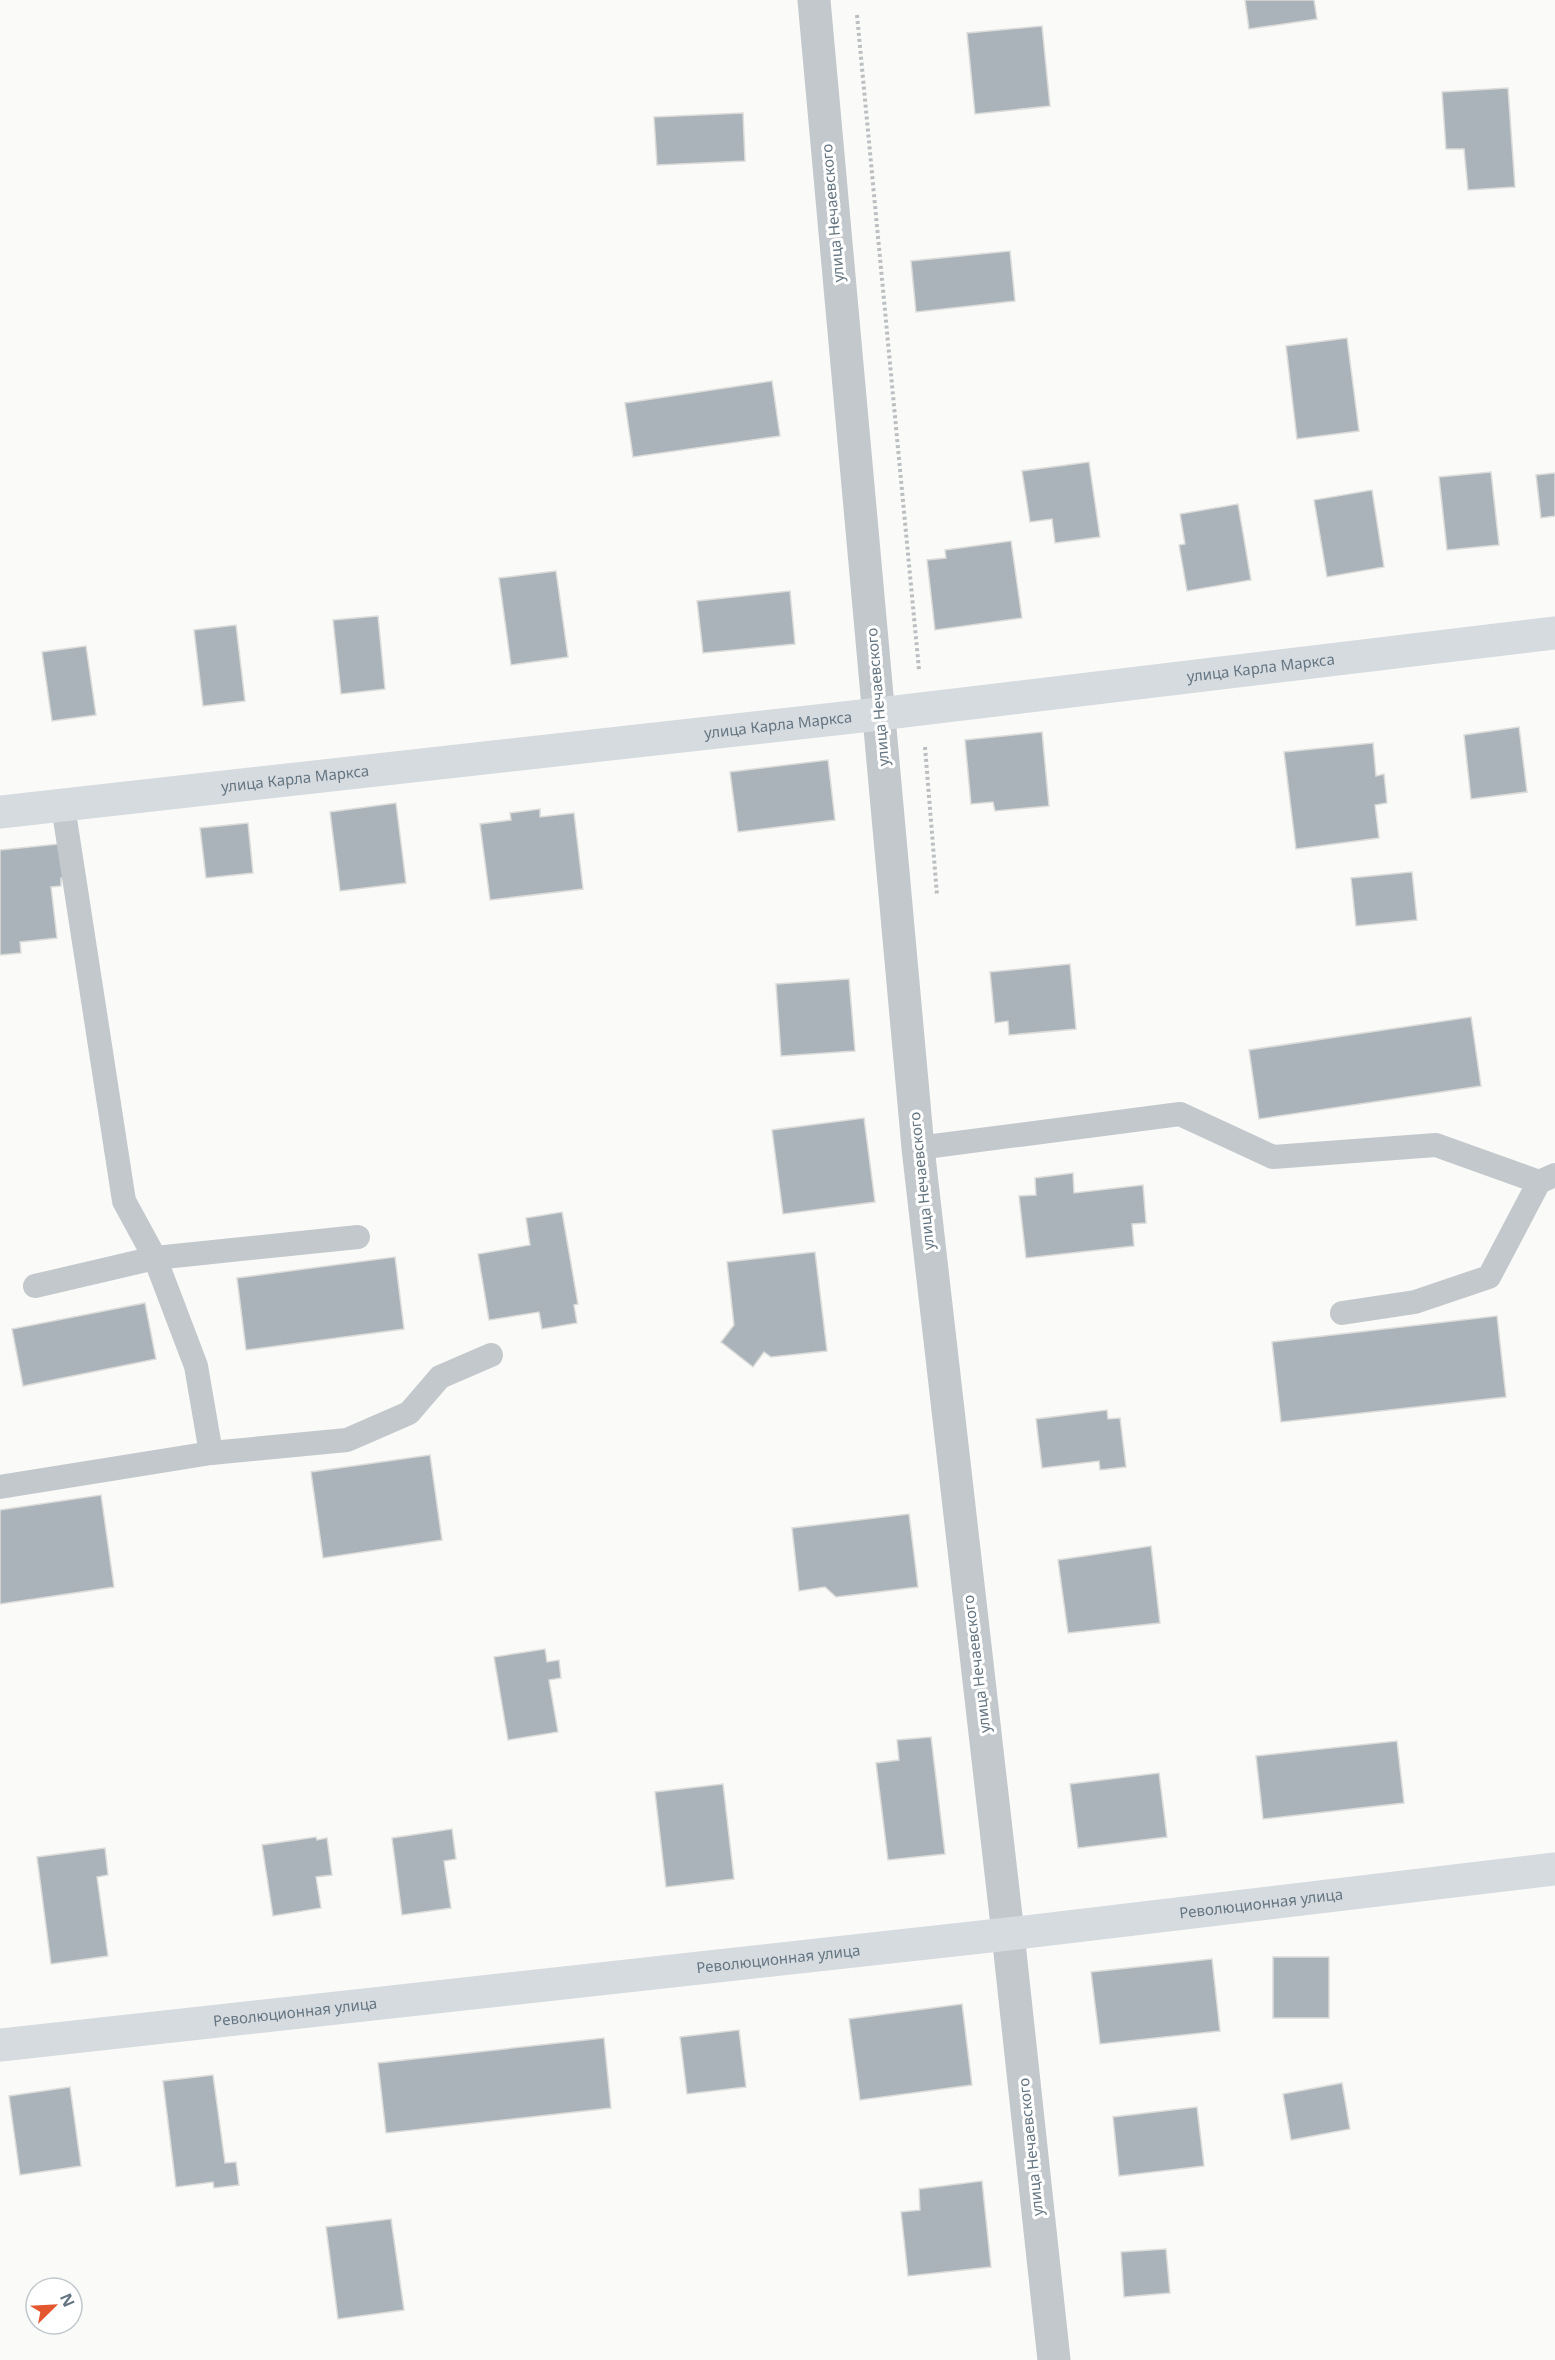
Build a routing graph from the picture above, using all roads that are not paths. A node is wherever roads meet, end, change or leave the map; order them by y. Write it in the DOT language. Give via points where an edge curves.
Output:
graph roads {
  1 [pos="814,0"];
  2 [pos="1555,633"];
  3 [pos="879,714"];
  4 [pos="63,806"];
  5 [pos="0,812"];
  6 [pos="918,1149"];
  7 [pos="1547,1179"];
  8 [pos="358,1237"];
  9 [pos="154,1258"];
  10 [pos="35,1286"];
  11 [pos="1342,1313"];
  12 [pos="491,1355"];
  13 [pos="212,1453"];
  14 [pos="0,1487"];
  15 [pos="1555,1869"];
  16 [pos="1008,1934"];
  17 [pos="0,2045"];
  18 [pos="1053,2360"];
  1 -- 3 [label="street, улица Нечаевского"];
  2 -- 3 [label="main road, улица Карла Маркса"];
  3 -- 4 [label="main road, улица Карла Маркса"];
  3 -- 6 [label="street, улица Нечаевского"];
  4 -- 5 [label="main road, улица Карла Маркса"];
  4 -- 9 [label="lane" via="124,1201"];
  6 -- 7 [label="lane" via="1180,1114 1273,1156 1436,1145"];
  6 -- 16 [label="street, улица Нечаевского"];
  7 -- 11 [label="lane" via="1489,1278 1415,1302"];
  8 -- 9 [label="lane"];
  9 -- 10 [label="lane"];
  9 -- 13 [label="lane" via="196,1366"];
  12 -- 13 [label="lane" via="440,1377 409,1413 347,1440"];
  13 -- 14 [label="lane"];
  15 -- 16 [label="main road, Революционная улица"];
  16 -- 17 [label="main road, Революционная улица"];
  16 -- 18 [label="street, улица Нечаевского"];
}
